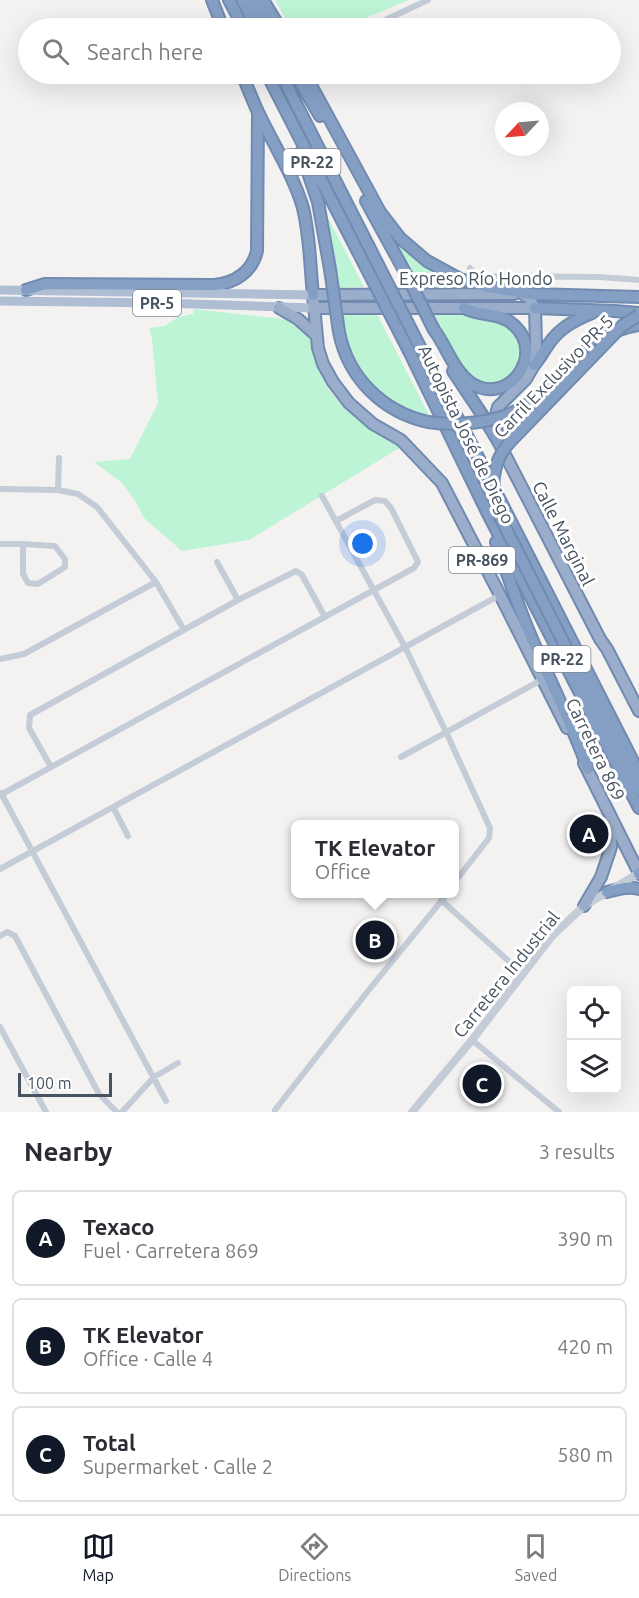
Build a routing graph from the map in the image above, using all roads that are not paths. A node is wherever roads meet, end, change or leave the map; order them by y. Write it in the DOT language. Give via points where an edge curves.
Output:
graph roads {
  1 [pos="212,0"];
  2 [pos="229,0"];
  3 [pos="243,0"];
  4 [pos="253,0"];
  5 [pos="263,0"];
  6 [pos="428,0"];
  7 [pos="220,18"];
  8 [pos="239,18"];
  9 [pos="252,18"];
  10 [pos="263,18"];
  11 [pos="274,18"];
  12 [pos="389,18"];
  13 [pos="246,84"];
  14 [pos="272,84"];
  15 [pos="286,84"];
  16 [pos="301,84"];
  17 [pos="310,84"];
  18 [pos="258,114"];
  19 [pos="294,126"];
  20 [pos="363,248"];
  21 [pos="470,268"];
  22 [pos="639,280"];
  23 [pos="0,290"];
  24 [pos="26,290"];
  25 [pos="126,291"];
  26 [pos="527,294"];
  27 [pos="313,295"];
  28 [pos="639,297"];
  29 [pos="0,301"];
  30 [pos="59,301"];
  31 [pos="279,308"];
  32 [pos="313,308"];
  33 [pos="464,308"];
  34 [pos="535,308"];
  35 [pos="598,310"];
  36 [pos="639,314"];
  37 [pos="639,325"];
  38 [pos="434,330"];
  39 [pos="317,336"];
  40 [pos="414,349"];
  41 [pos="534,365"];
  42 [pos="498,441"];
  43 [pos="59,458"];
  44 [pos="0,489"];
  45 [pos="58,490"];
  46 [pos="322,496"];
  47 [pos="486,510"];
  48 [pos="336,521"];
  49 [pos="0,544"];
  50 [pos="23,544"];
  51 [pos="218,562"];
  52 [pos="156,582"];
  53 [pos="374,590"];
  54 [pos="500,595"];
  55 [pos="238,600"];
  56 [pos="325,617"];
  57 [pos="184,630"];
  58 [pos="600,639"];
  59 [pos="405,647"];
  60 [pos="0,659"];
  61 [pos="543,679"];
  62 [pos="639,711"];
  63 [pos="639,719"];
  64 [pos="447,732"];
  65 [pos="401,757"];
  66 [pos="51,767"];
  67 [pos="588,769"];
  68 [pos="639,773"];
  69 [pos="639,790"];
  70 [pos="1,793"];
  71 [pos="113,807"];
  72 [pos="639,808"];
  73 [pos="610,816"];
  74 [pos="128,836"];
  75 [pos="32,851"];
  76 [pos="0,869"];
  77 [pos="639,873"];
  78 [pos="459,877"];
  79 [pos="639,889"];
  80 [pos="608,892"];
  81 [pos="441,900"];
  82 [pos="584,906"];
  83 [pos="0,936"];
  84 [pos="523,974"];
  85 [pos="0,1027"];
  86 [pos="472,1040"];
  87 [pos="178,1063"];
  88 [pos="154,1077"];
  89 [pos="166,1101"];
  90 [pos="46,1112"];
  91 [pos="117,1112"];
  92 [pos="122,1112"];
  93 [pos="275,1112"];
  94 [pos="412,1112"];
  95 [pos="559,1112"];
  1 -- 7 [label="highway"];
  2 -- 8 [label="highway"];
  3 -- 9 [label="highway"];
  4 -- 10 [label="highway"];
  5 -- 11 [label="highway"];
  6 -- 12 [label="street"];
  13 -- 18 [label="highway"];
  14 -- 19 [label="highway, Autopista José de Diego / PR-22"];
  15 -- 20 [label="highway, Autopista José de Diego / PR-22"];
  16 -- 38 [label="highway, bridge"];
  17 -- 26 [label="highway" via="375,204 400,238 427,261 460,279"];
  18 -- 24 [label="highway" via="257,251 242,276 214,285 45,284"];
  18 -- 27 [label="highway" via="303,207"];
  19 -- 20 [label="highway, Autopista José de Diego / PR-22"];
  19 -- 37 [label="highway, bridge" via="318,202 341,344 358,378 394,410 417,420 449,425 505,416 543,394 598,341"];
  20 -- 40 [label="highway, Autopista José de Diego / PR-22, bridge"];
  21 -- 22 [label="street" via="485,276"];
  23 -- 24 [label="main road, PR-5"];
  24 -- 25 [label="main road, PR-5"];
  25 -- 27 [label="main road, PR-5"];
  25 -- 30 [label="main road" via="115,295 65,296"];
  26 -- 27 [label="highway, Expreso Río Hondo / PR-5"];
  26 -- 28 [label="highway, Expreso Río Hondo / PR-5"];
  26 -- 34 [label="highway"];
  27 -- 32 [label="highway, Carretera 869"];
  29 -- 30 [label="main road, PR-5"];
  30 -- 31 [label="main road, PR-5"];
  31 -- 32 [label="main road, PR-5"];
  31 -- 39 [label="highway"];
  32 -- 33 [label="highway, Expreso Río Hondo / PR-5"];
  32 -- 39 [label="highway, Carretera 869 / PR-869"];
  33 -- 34 [label="highway, Expreso Río Hondo / PR-5"];
  33 -- 38 [label="highway" via="501,317 519,330 526,356 512,381 493,388 470,382 458,370"];
  34 -- 35 [label="highway, Expreso Río Hondo / PR-5"];
  34 -- 41 [label="highway"];
  35 -- 36 [label="highway, Expreso Río Hondo / PR-5"];
  35 -- 41 [label="highway" via="562,328"];
  36 -- 69 [label="highway, Carril Exclusivo PR-5, bridge" via="622,326 509,443 494,474 499,515"];
  38 -- 42 [label="highway" via="455,377"];
  39 -- 54 [label="highway, Carretera 869 / PR-869" via="323,364 348,403 401,440 442,483"];
  40 -- 47 [label="highway, Autopista José de Diego / PR-22"];
  40 -- 68 [label="highway, Autopista José de Diego / PR-22" via="473,447"];
  41 -- 42 [label="highway" via="526,379 498,407"];
  42 -- 58 [label="highway, Calle Marginal"];
  43 -- 45 [label="street"];
  44 -- 45 [label="street"];
  45 -- 52 [label="street" via="78,494 98,507"];
  46 -- 48 [label="street"];
  47 -- 67 [label="highway" via="534,644"];
  47 -- 72 [label="highway, Autopista José de Diego / PR-22"];
  48 -- 53 [label="street"];
  48 -- 53 [label="street" via="375,500 385,501 391,508 418,562"];
  49 -- 50 [label="street"];
  50 -- 50 [label="street" via="55,546 65,560 65,567 39,584 28,583 23,574"];
  51 -- 55 [label="street"];
  52 -- 57 [label="street"];
  52 -- 60 [label="street" via="24,654"];
  53 -- 56 [label="street"];
  53 -- 59 [label="street"];
  54 -- 59 [label="street"];
  54 -- 61 [label="highway, Carretera 869 / PR-869"];
  55 -- 56 [label="street" via="296,571"];
  55 -- 57 [label="street"];
  56 -- 66 [label="street"];
  57 -- 66 [label="street" via="30,716 29,728"];
  58 -- 62 [label="highway, Calle Marginal"];
  58 -- 63 [label="street, Calle Marginal"];
  59 -- 64 [label="street"];
  59 -- 71 [label="street"];
  61 -- 64 [label="street"];
  61 -- 67 [label="highway, Carretera 869 / PR-869"];
  64 -- 65 [label="street"];
  64 -- 78 [label="street" via="490,828 489,838"];
  66 -- 70 [label="street"];
  67 -- 73 [label="highway, Carretera 869 / PR-869"];
  70 -- 75 [label="street"];
  71 -- 74 [label="street"];
  71 -- 75 [label="street"];
  73 -- 77 [label="highway, Carretera 869"];
  73 -- 82 [label="highway, PR-869" via="611,847 601,877"];
  75 -- 76 [label="street"];
  75 -- 88 [label="street"];
  77 -- 80 [label="street, Carretera Industrial / PR-869"];
  79 -- 80 [label="highway"];
  80 -- 82 [label="street, Carretera Industrial / PR-869"];
  81 -- 84 [label="street"];
  81 -- 93 [label="street"];
  82 -- 84 [label="street, Carretera Industrial / PR-869" via="552,936"];
  83 -- 91 [label="street" via="7,932 15,936 99,1094"];
  84 -- 86 [label="street, Carretera Industrial / PR-869"];
  85 -- 90 [label="street"];
  86 -- 94 [label="street, Carretera Industrial / PR-869"];
  86 -- 95 [label="street"];
  87 -- 88 [label="street"];
  88 -- 89 [label="street"];
  88 -- 92 [label="street"];
}
